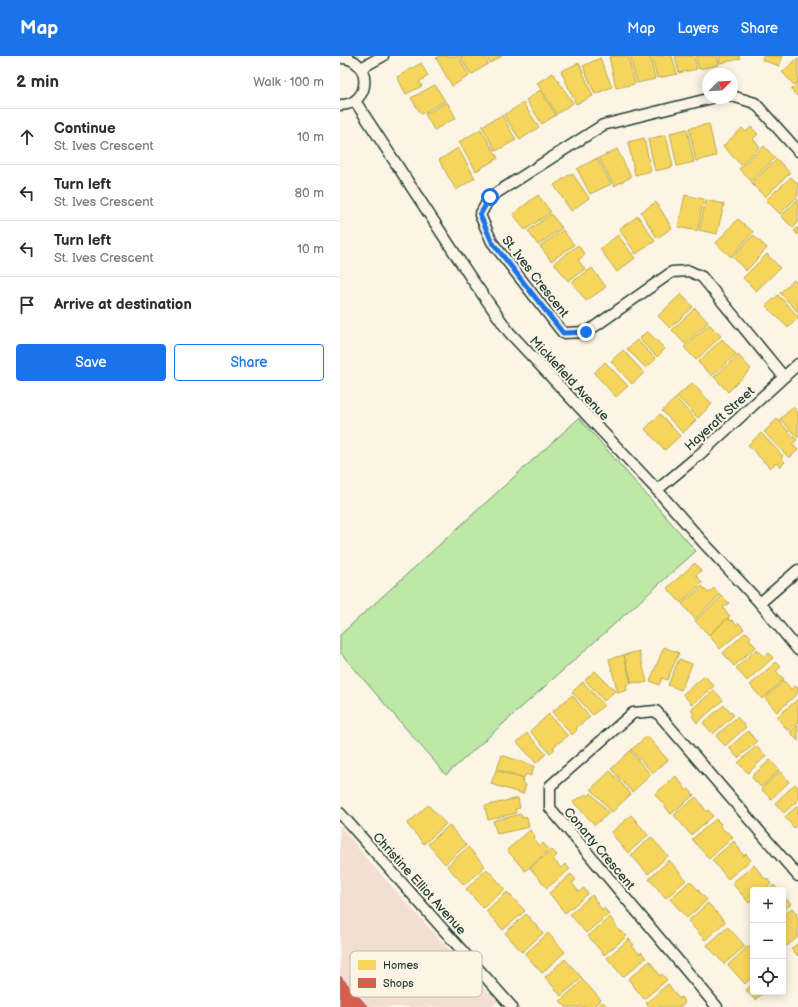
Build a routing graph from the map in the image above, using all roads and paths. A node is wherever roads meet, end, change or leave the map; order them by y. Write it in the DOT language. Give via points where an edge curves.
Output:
graph roads {
  1 [pos="383,56"];
  2 [pos="340,58"];
  3 [pos="361,68"];
  4 [pos="738,98"];
  5 [pos="355,101"];
  6 [pos="702,101"];
  7 [pos="340,105"];
  8 [pos="798,151"];
  9 [pos="798,364"];
  10 [pos="784,377"];
  11 [pos="658,490"];
  12 [pos="798,570"];
  13 [pos="760,603"];
  14 [pos="798,650"];
  15 [pos="340,813"];
  16 [pos="798,876"];
  17 [pos="462,951"];
  18 [pos="482,973"];
  19 [pos="512,1007"];
  20 [pos="717,1007"];
  1 -- 3 [label="street"];
  2 -- 3 [label="street" via="350,60"];
  3 -- 5 [label="street" via="365,81 364,88"];
  4 -- 8 [label="street" via="755,103"];
  5 -- 7 [label="street"];
  5 -- 11 [label="street, Micklefield Avenue" via="509,332"];
  6 -- 10 [label="street, St. Ives Crescent" via="603,126 490,197 480,215 492,242 563,333 586,332 672,272 689,272 702,277"];
  9 -- 10 [label="street, Hayeraft Street"];
  10 -- 11 [label="street, Hayeraft Street"];
  11 -- 13 [label="street, Micklefield Avenue"];
  12 -- 13 [label="street"];
  13 -- 14 [label="street, Micklefield Avenue"];
  15 -- 17 [label="street, Christine Elliot Avenue"];
  16 -- 20 [label="street, Conarty Crescent" via="656,711 633,712 550,786 550,808"];
  18 -- 19 [label="street, Christine Elliot Avenue"];
}
